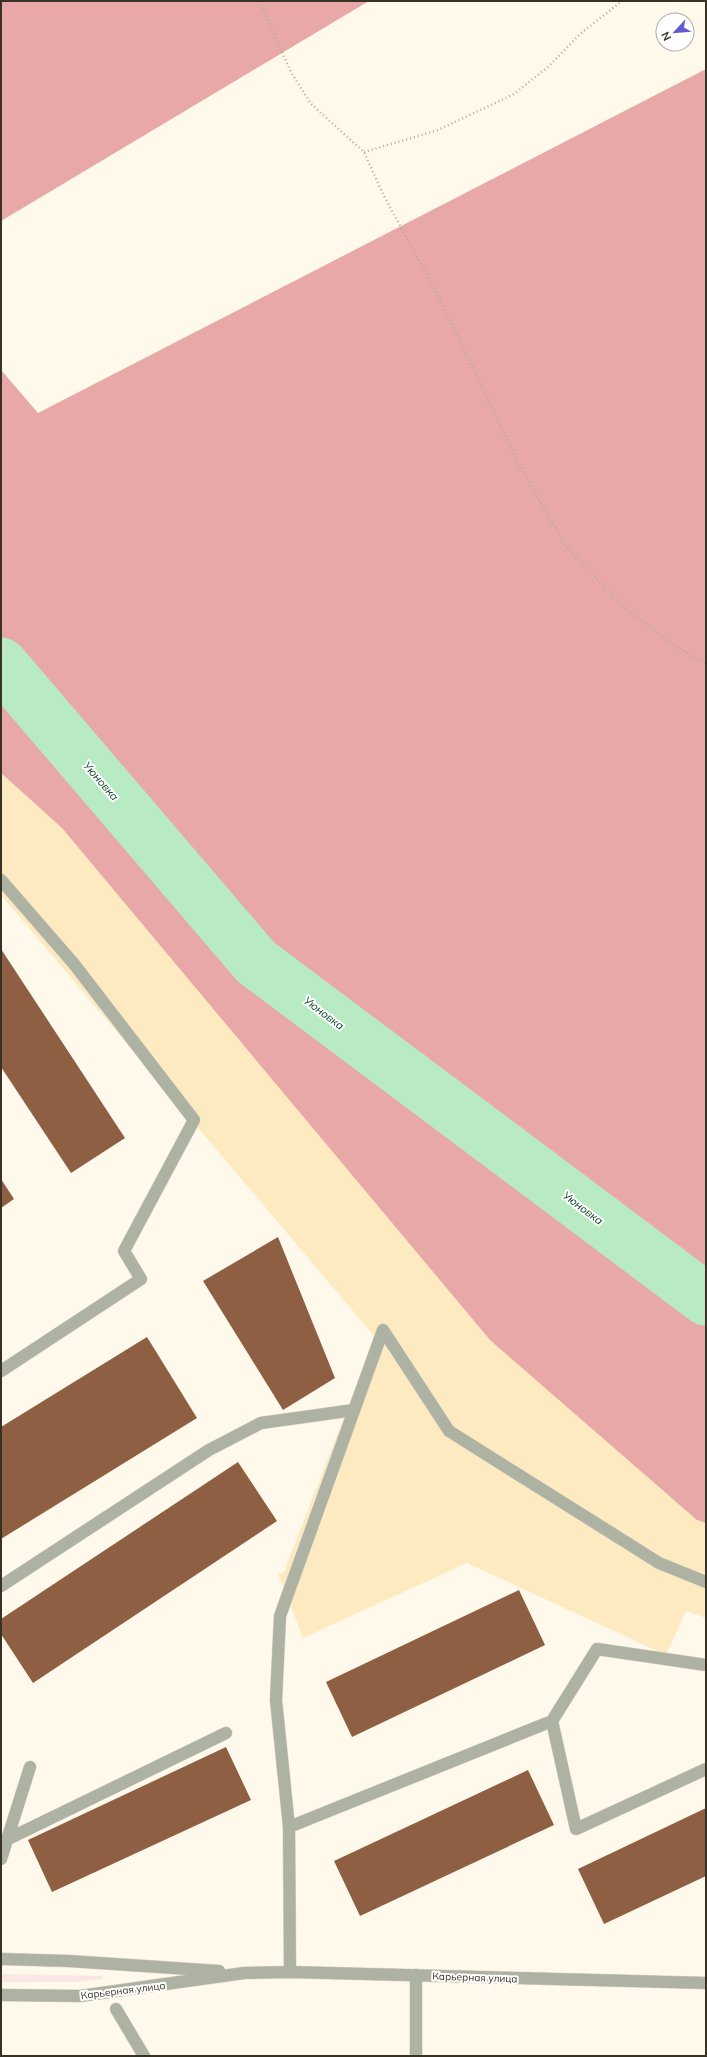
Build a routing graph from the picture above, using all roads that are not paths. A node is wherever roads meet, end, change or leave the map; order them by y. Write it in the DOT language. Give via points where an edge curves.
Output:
graph roads {
  1 [pos="1,880"];
  2 [pos="1,1371"];
  3 [pos="354,1410"];
  4 [pos="706,1582"];
  5 [pos="1,1586"];
  6 [pos="706,1665"];
  7 [pos="552,1721"];
  8 [pos="226,1733"];
  9 [pos="30,1767"];
  10 [pos="706,1769"];
  11 [pos="289,1827"];
  12 [pos="8,1839"];
  13 [pos="1,1859"];
  14 [pos="1,1959"];
  15 [pos="290,1972"];
  16 [pos="244,1973"];
  17 [pos="416,1975"];
  18 [pos="706,1983"];
  19 [pos="1,1995"];
  20 [pos="116,2009"];
  21 [pos="144,2056"];
  22 [pos="416,2056"];
  1 -- 2 [label="street" via="74,964 194,1120 124,1251 141,1279"];
  3 -- 4 [label="street" via="383,1330 449,1431 659,1562"];
  3 -- 5 [label="street" via="261,1423 209,1450"];
  3 -- 11 [label="street" via="280,1616 276,1700"];
  6 -- 7 [label="street" via="597,1649"];
  7 -- 10 [label="street" via="576,1829"];
  7 -- 11 [label="street"];
  8 -- 12 [label="street"];
  9 -- 12 [label="street"];
  11 -- 15 [label="street"];
  12 -- 13 [label="street"];
  14 -- 16 [label="street, Карьерная улица"];
  15 -- 16 [label="street, Карьерная улица"];
  15 -- 17 [label="street, Карьерная улица"];
  16 -- 19 [label="street, Карьерная улица" via="80,1996"];
  17 -- 18 [label="street, Карьерная улица"];
  17 -- 22 [label="street"];
  20 -- 21 [label="street"];
}
